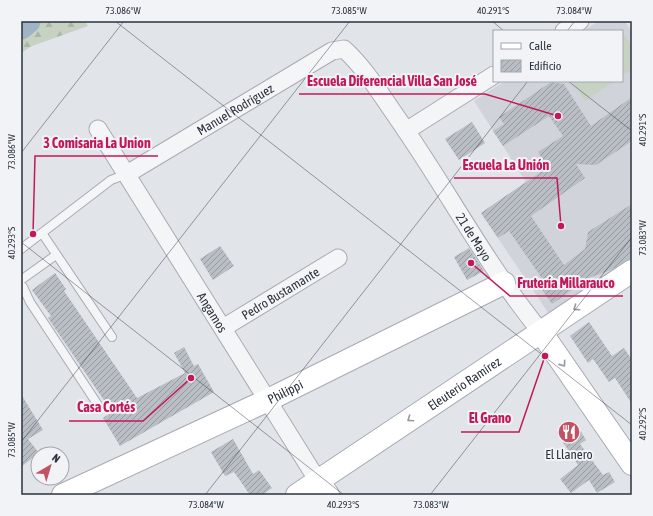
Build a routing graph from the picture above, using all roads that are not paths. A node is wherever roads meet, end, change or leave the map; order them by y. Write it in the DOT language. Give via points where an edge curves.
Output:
graph roads {
  1 [pos="580,21"];
  2 [pos="566,30"];
  3 [pos="344,49"];
  4 [pos="493,77"];
  5 [pos="98,129"];
  6 [pos="406,131"];
  7 [pos="127,174"];
  8 [pos="42,233"];
  9 [pos="21,249"];
  10 [pos="56,255"];
  11 [pos="338,258"];
  12 [pos="632,271"];
  13 [pos="504,283"];
  14 [pos="22,285"];
  15 [pos="223,328"];
  16 [pos="540,332"];
  17 [pos="112,337"];
  18 [pos="268,400"];
  19 [pos="98,404"];
  20 [pos="632,464"];
  21 [pos="323,488"];
  22 [pos="63,495"];
  23 [pos="297,495"];
  1 -- 2 [label="street"];
  3 -- 6 [label="street, 21 de Mayo" via="357,60"];
  3 -- 7 [label="street, Manuel Rodríguez" via="332,51"];
  4 -- 6 [label="street"];
  5 -- 7 [label="street, Angamos"];
  6 -- 13 [label="street, 21 de Mayo"];
  7 -- 8 [label="lane" via="111,180"];
  7 -- 15 [label="street, Angamos"];
  8 -- 9 [label="lane"];
  8 -- 10 [label="lane"];
  10 -- 14 [label="lane"];
  10 -- 17 [label="lane"];
  11 -- 15 [label="street, Pedro Bustamante"];
  12 -- 16 [label="main road, Eleuterio Ramírez, one-way"];
  13 -- 16 [label="street, 21 de Mayo"];
  13 -- 18 [label="main road, Philippi"];
  14 -- 19 [label="lane" via="30,302"];
  15 -- 18 [label="street, Angamos"];
  16 -- 20 [label="main road, 21 de Mayo, one-way"];
  16 -- 21 [label="main road, Eleuterio Ramírez, one-way"];
  18 -- 21 [label="street, Angamos"];
  18 -- 22 [label="main road, Philippi"];
  21 -- 23 [label="main road, Eleuterio Ramírez"];
}
